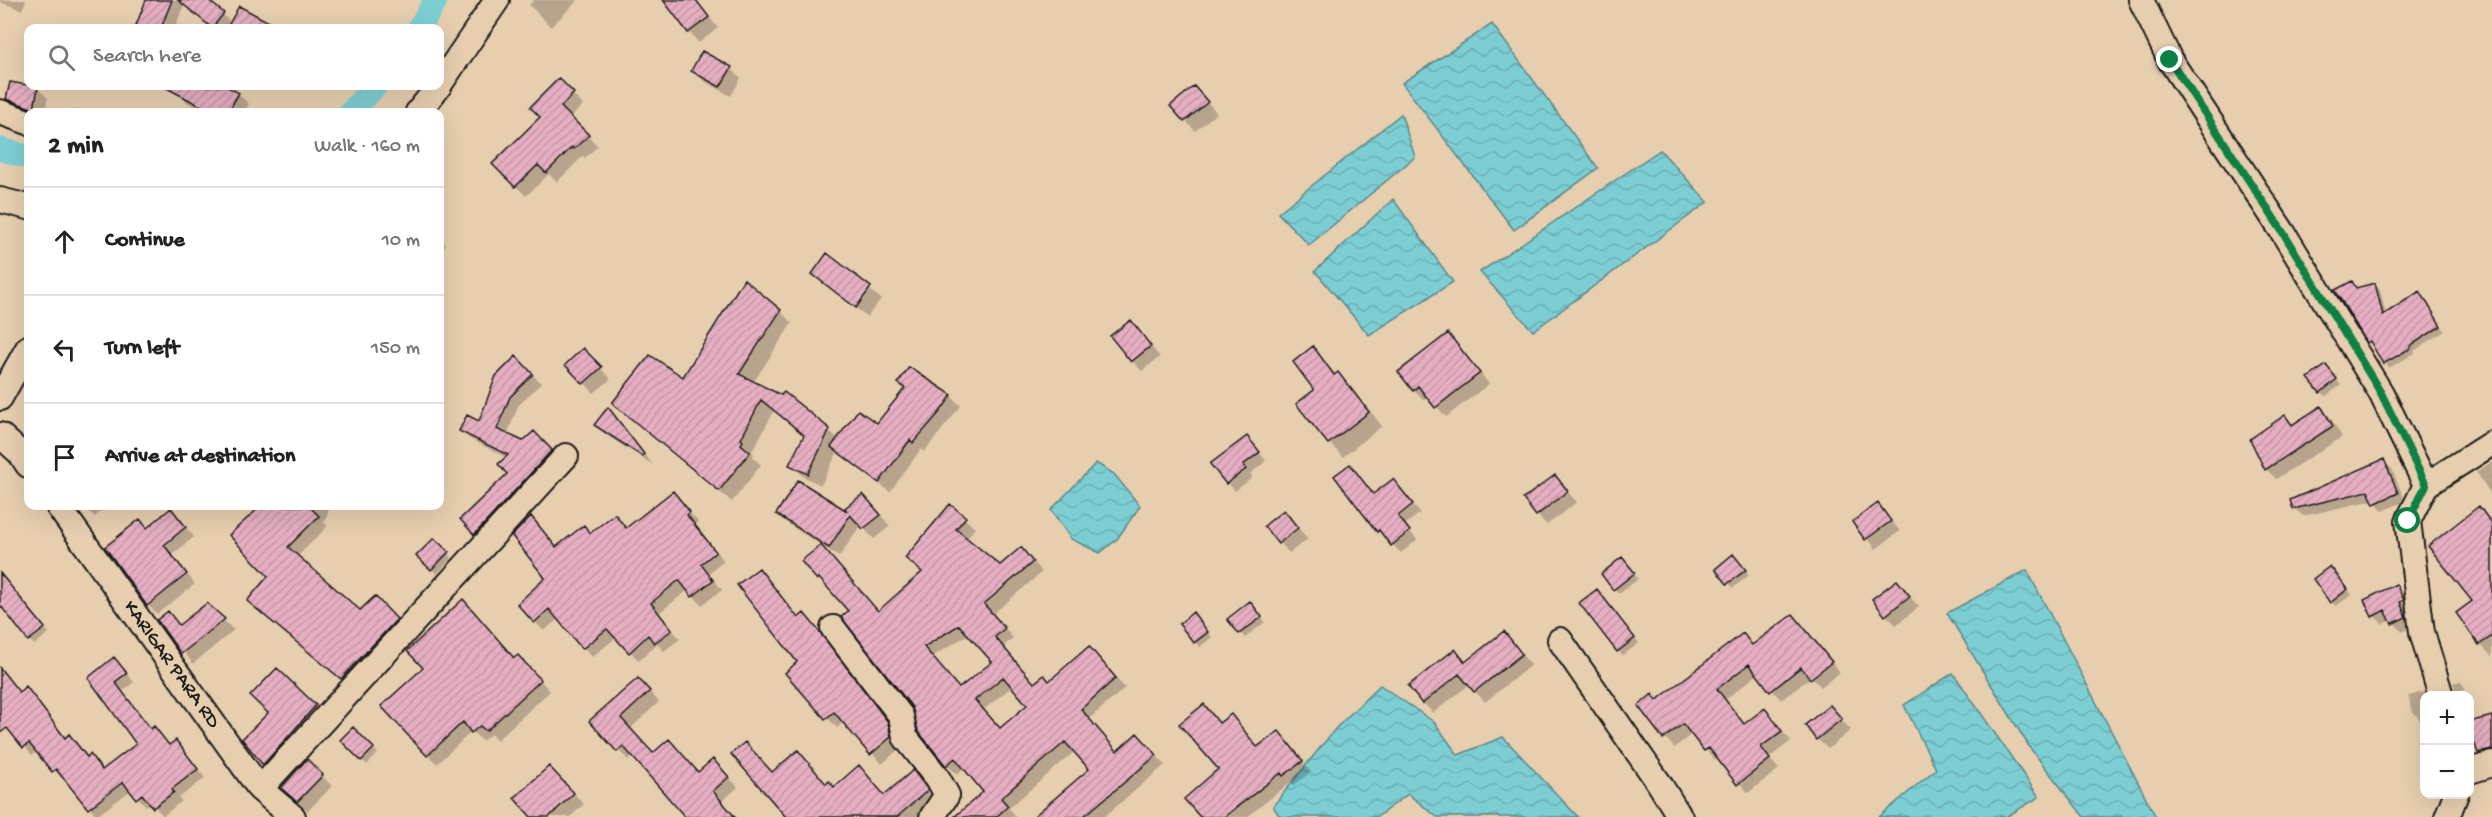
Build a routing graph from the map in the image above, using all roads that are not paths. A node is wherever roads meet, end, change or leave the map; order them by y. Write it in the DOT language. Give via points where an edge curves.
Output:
graph roads {
  1 [pos="497,0"];
  2 [pos="2141,0"];
  3 [pos="444,78"];
  4 [pos="435,90"];
  5 [pos="421,108"];
  6 [pos="0,112"];
  7 [pos="24,121"];
  8 [pos="0,200"];
  9 [pos="24,206"];
  10 [pos="24,355"];
  11 [pos="0,398"];
  12 [pos="0,435"];
  13 [pos="2492,443"];
  14 [pos="566,456"];
  15 [pos="24,459"];
  16 [pos="2426,485"];
  17 [pos="61,510"];
  18 [pos="832,628"];
  19 [pos="1560,640"];
  20 [pos="2440,691"];
  21 [pos="2492,764"];
  22 [pos="2474,769"];
  23 [pos="260,789"];
  24 [pos="2454,799"];
  25 [pos="293,817"];
  26 [pos="932,817"];
  27 [pos="1680,817"];
  28 [pos="2447,817"];
  1 -- 3 [label="street"];
  2 -- 16 [label="street" via="2170,60 2284,234 2381,393"];
  4 -- 5 [label="street"];
  6 -- 7 [label="street"];
  8 -- 9 [label="street"];
  10 -- 11 [label="street"];
  12 -- 15 [label="street"];
  13 -- 16 [label="street"];
  14 -- 23 [label="street"];
  16 -- 20 [label="street" via="2408,521 2422,632"];
  17 -- 23 [label="street, KARIGAR PARA RD"];
  18 -- 26 [label="street" via="901,716 905,737 947,795"];
  19 -- 27 [label="street"];
  21 -- 22 [label="street"];
  23 -- 25 [label="street, KARIGAR PARA RD"];
  24 -- 28 [label="street"];
}
